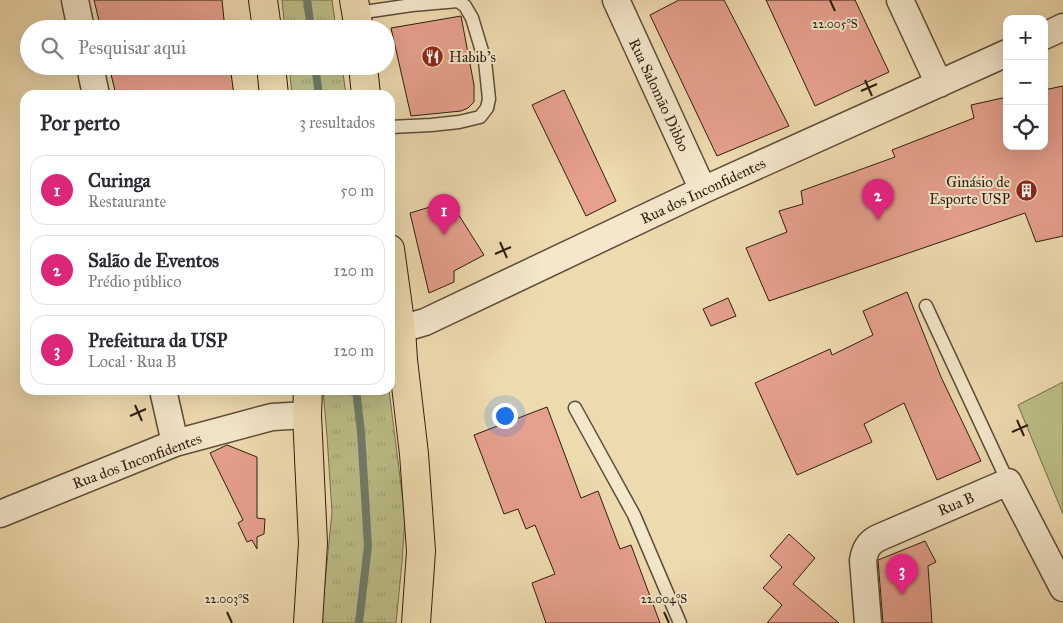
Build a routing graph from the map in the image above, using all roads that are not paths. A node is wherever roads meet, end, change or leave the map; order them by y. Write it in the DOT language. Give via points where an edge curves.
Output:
graph roads {
  1 [pos="75,0"];
  2 [pos="263,0"];
  3 [pos="616,0"];
  4 [pos="900,0"];
  5 [pos="357,14"];
  6 [pos="79,20"];
  7 [pos="266,20"];
  8 [pos="1063,27"];
  9 [pos="1048,34"];
  10 [pos="1003,55"];
  11 [pos="92,75"];
  12 [pos="272,75"];
  13 [pos="364,75"];
  14 [pos="939,84"];
  15 [pos="95,90"];
  16 [pos="273,90"];
  17 [pos="365,90"];
  18 [pos="395,127"];
  19 [pos="703,190"];
  20 [pos="395,285"];
  21 [pos="926,306"];
  22 [pos="401,329"];
  23 [pos="164,395"];
  24 [pos="307,402"];
  25 [pos="575,408"];
  26 [pos="175,443"];
  27 [pos="1008,482"];
  28 [pos="0,514"];
  29 [pos="1063,588"];
  30 [pos="308,623"];
  31 [pos="416,623"];
  32 [pos="680,623"];
  33 [pos="868,623"];
  1 -- 6 [label="street"];
  2 -- 7 [label="main road"];
  3 -- 19 [label="street, Rua Salomão Dibbo"];
  4 -- 14 [label="street"];
  5 -- 18 [label="lane" via="458,1 472,18 485,61 487,108 480,117 459,122"];
  8 -- 9 [label="street"];
  10 -- 14 [label="street, Rua dos Inconfidentes"];
  11 -- 15 [label="street"];
  12 -- 16 [label="main road"];
  13 -- 17 [label="main road"];
  14 -- 19 [label="street, Rua dos Inconfidentes"];
  19 -- 22 [label="street, Rua dos Inconfidentes" via="425,322"];
  20 -- 22 [label="main road"];
  21 -- 27 [label="lane"];
  22 -- 31 [label="main road" via="421,551"];
  23 -- 26 [label="street"];
  24 -- 26 [label="street, Rua dos Inconfidentes" via="272,417"];
  24 -- 30 [label="main road" via="313,543"];
  25 -- 32 [label="lane" via="634,515"];
  26 -- 28 [label="street, Rua dos Inconfidentes"];
  27 -- 29 [label="street"];
  27 -- 33 [label="street, Rua B" via="869,544 864,560"];
}
